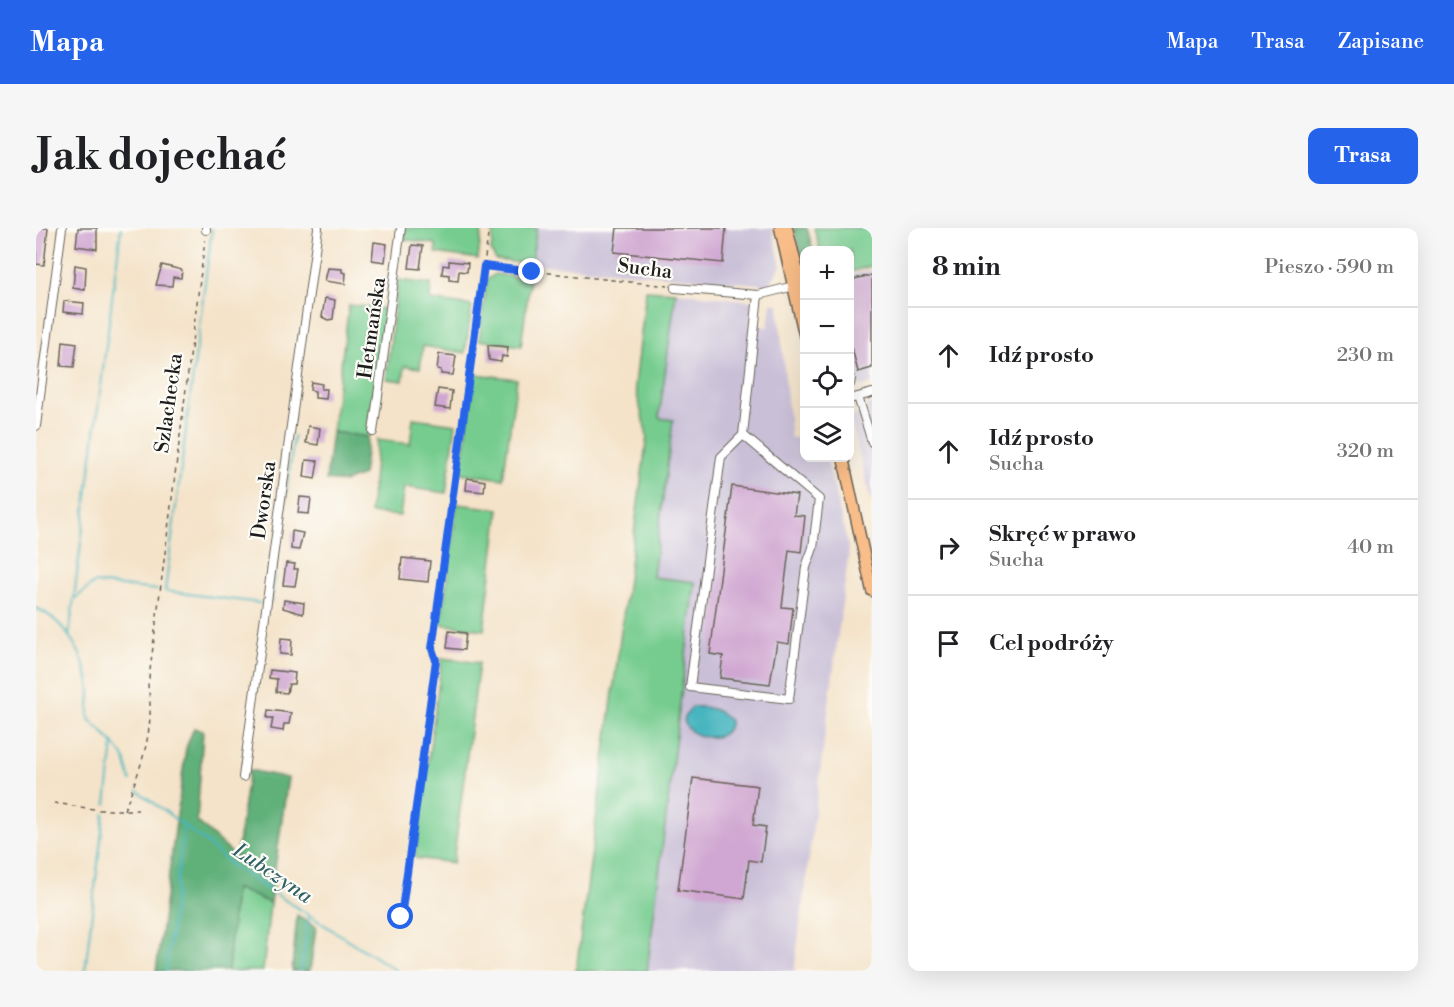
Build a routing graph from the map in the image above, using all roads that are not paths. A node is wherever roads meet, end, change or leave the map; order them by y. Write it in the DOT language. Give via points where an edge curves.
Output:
graph roads {
  1 [pos="62,228"];
  2 [pos="318,228"];
  3 [pos="401,228"];
  4 [pos="780,228"];
  5 [pos="787,228"];
  6 [pos="797,285"];
  7 [pos="675,288"];
  8 [pos="800,290"];
  9 [pos="758,295"];
  10 [pos="800,306"];
  11 [pos="872,393"];
  12 [pos="854,398"];
  13 [pos="36,426"];
  14 [pos="373,432"];
  15 [pos="743,435"];
  16 [pos="872,442"];
  17 [pos="837,462"];
  18 [pos="844,462"];
  19 [pos="861,546"];
  20 [pos="872,591"];
  21 [pos="243,777"];
  1 -- 13 [label="street"];
  2 -- 21 [label="street, Dworska"];
  3 -- 14 [label="street, Hetmańska"];
  4 -- 6 [label="main road"];
  5 -- 6 [label="main road"];
  6 -- 8 [label="main road"];
  6 -- 9 [label="street, Sucha"];
  6 -- 10 [label="main road"];
  7 -- 9 [label="street, Sucha"];
  9 -- 15 [label="street"];
  11 -- 12 [label="street"];
  12 -- 16 [label="street"];
  15 -- 15 [label="street" via="819,499 789,699 690,687 721,458"];
  17 -- 19 [label="main road"];
  18 -- 19 [label="main road"];
  19 -- 20 [label="main road"];
}
